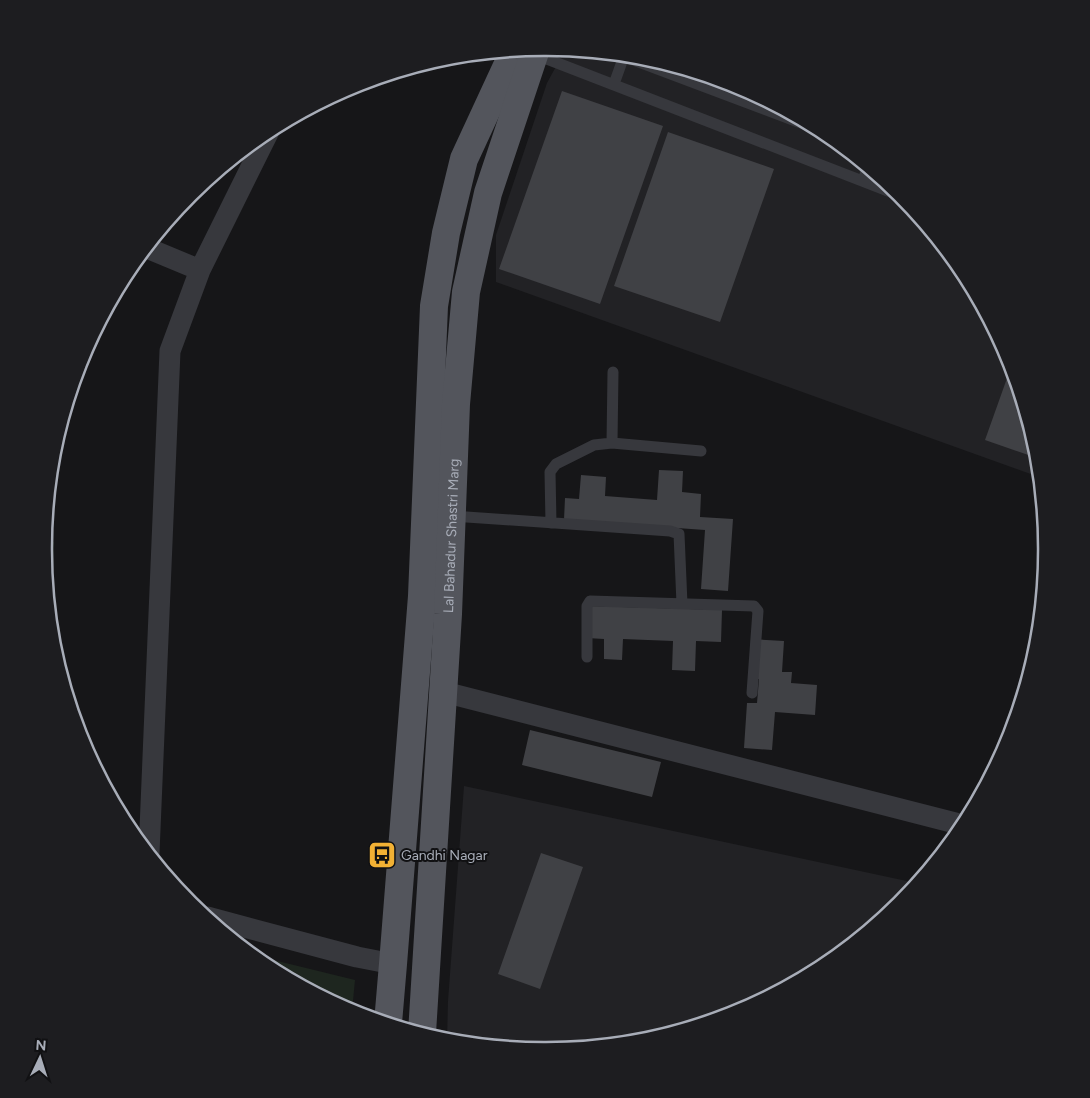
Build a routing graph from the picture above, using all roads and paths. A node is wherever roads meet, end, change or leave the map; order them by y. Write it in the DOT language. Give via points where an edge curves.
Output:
graph roads {
  1 [pos="541,56"];
  2 [pos="523,57"];
  3 [pos="525,57"];
  4 [pos="621,63"];
  5 [pos="662,71"];
  6 [pos="614,84"];
  7 [pos="774,113"];
  8 [pos="261,147"];
  9 [pos="865,174"];
  10 [pos="862,181"];
  11 [pos="879,187"];
  12 [pos="153,250"];
  13 [pos="200,270"];
  14 [pos="613,372"];
  15 [pos="612,442"];
  16 [pos="701,451"];
  17 [pos="452,516"];
  18 [pos="551,522"];
  19 [pos="682,604"];
  20 [pos="587,657"];
  21 [pos="444,692"];
  22 [pos="752,693"];
  23 [pos="954,823"];
  24 [pos="149,842"];
  25 [pos="223,921"];
  26 [pos="394,964"];
  27 [pos="389,1016"];
  28 [pos="422,1026"];
  1 -- 6 [label="lane"];
  2 -- 26 [label="main road, Lal Bahadur Shastri Marg" via="464,159 446,232 434,306 422,596"];
  3 -- 17 [label="main road, Lal Bahadur Shastri Marg" via="488,193 466,292 456,404"];
  4 -- 6 [label="lane"];
  5 -- 7 [label="lane"];
  6 -- 10 [label="lane"];
  8 -- 13 [label="street"];
  9 -- 10 [label="lane"];
  10 -- 11 [label="lane"];
  12 -- 13 [label="street"];
  13 -- 24 [label="street" via="170,351"];
  14 -- 15 [label="lane"];
  15 -- 16 [label="lane"];
  15 -- 18 [label="lane" via="594,444 556,464 550,472"];
  17 -- 18 [label="lane"];
  17 -- 21 [label="main road, Lal Bahadur Shastri Marg"];
  18 -- 19 [label="lane" via="679,534"];
  19 -- 20 [label="lane" via="590,601 587,606"];
  19 -- 22 [label="lane" via="754,606 758,611"];
  21 -- 23 [label="street"];
  21 -- 28 [label="main road, Lal Bahadur Shastri Marg"];
  25 -- 26 [label="street"];
  26 -- 27 [label="main road, Lal Bahadur Shastri Marg"];
}
